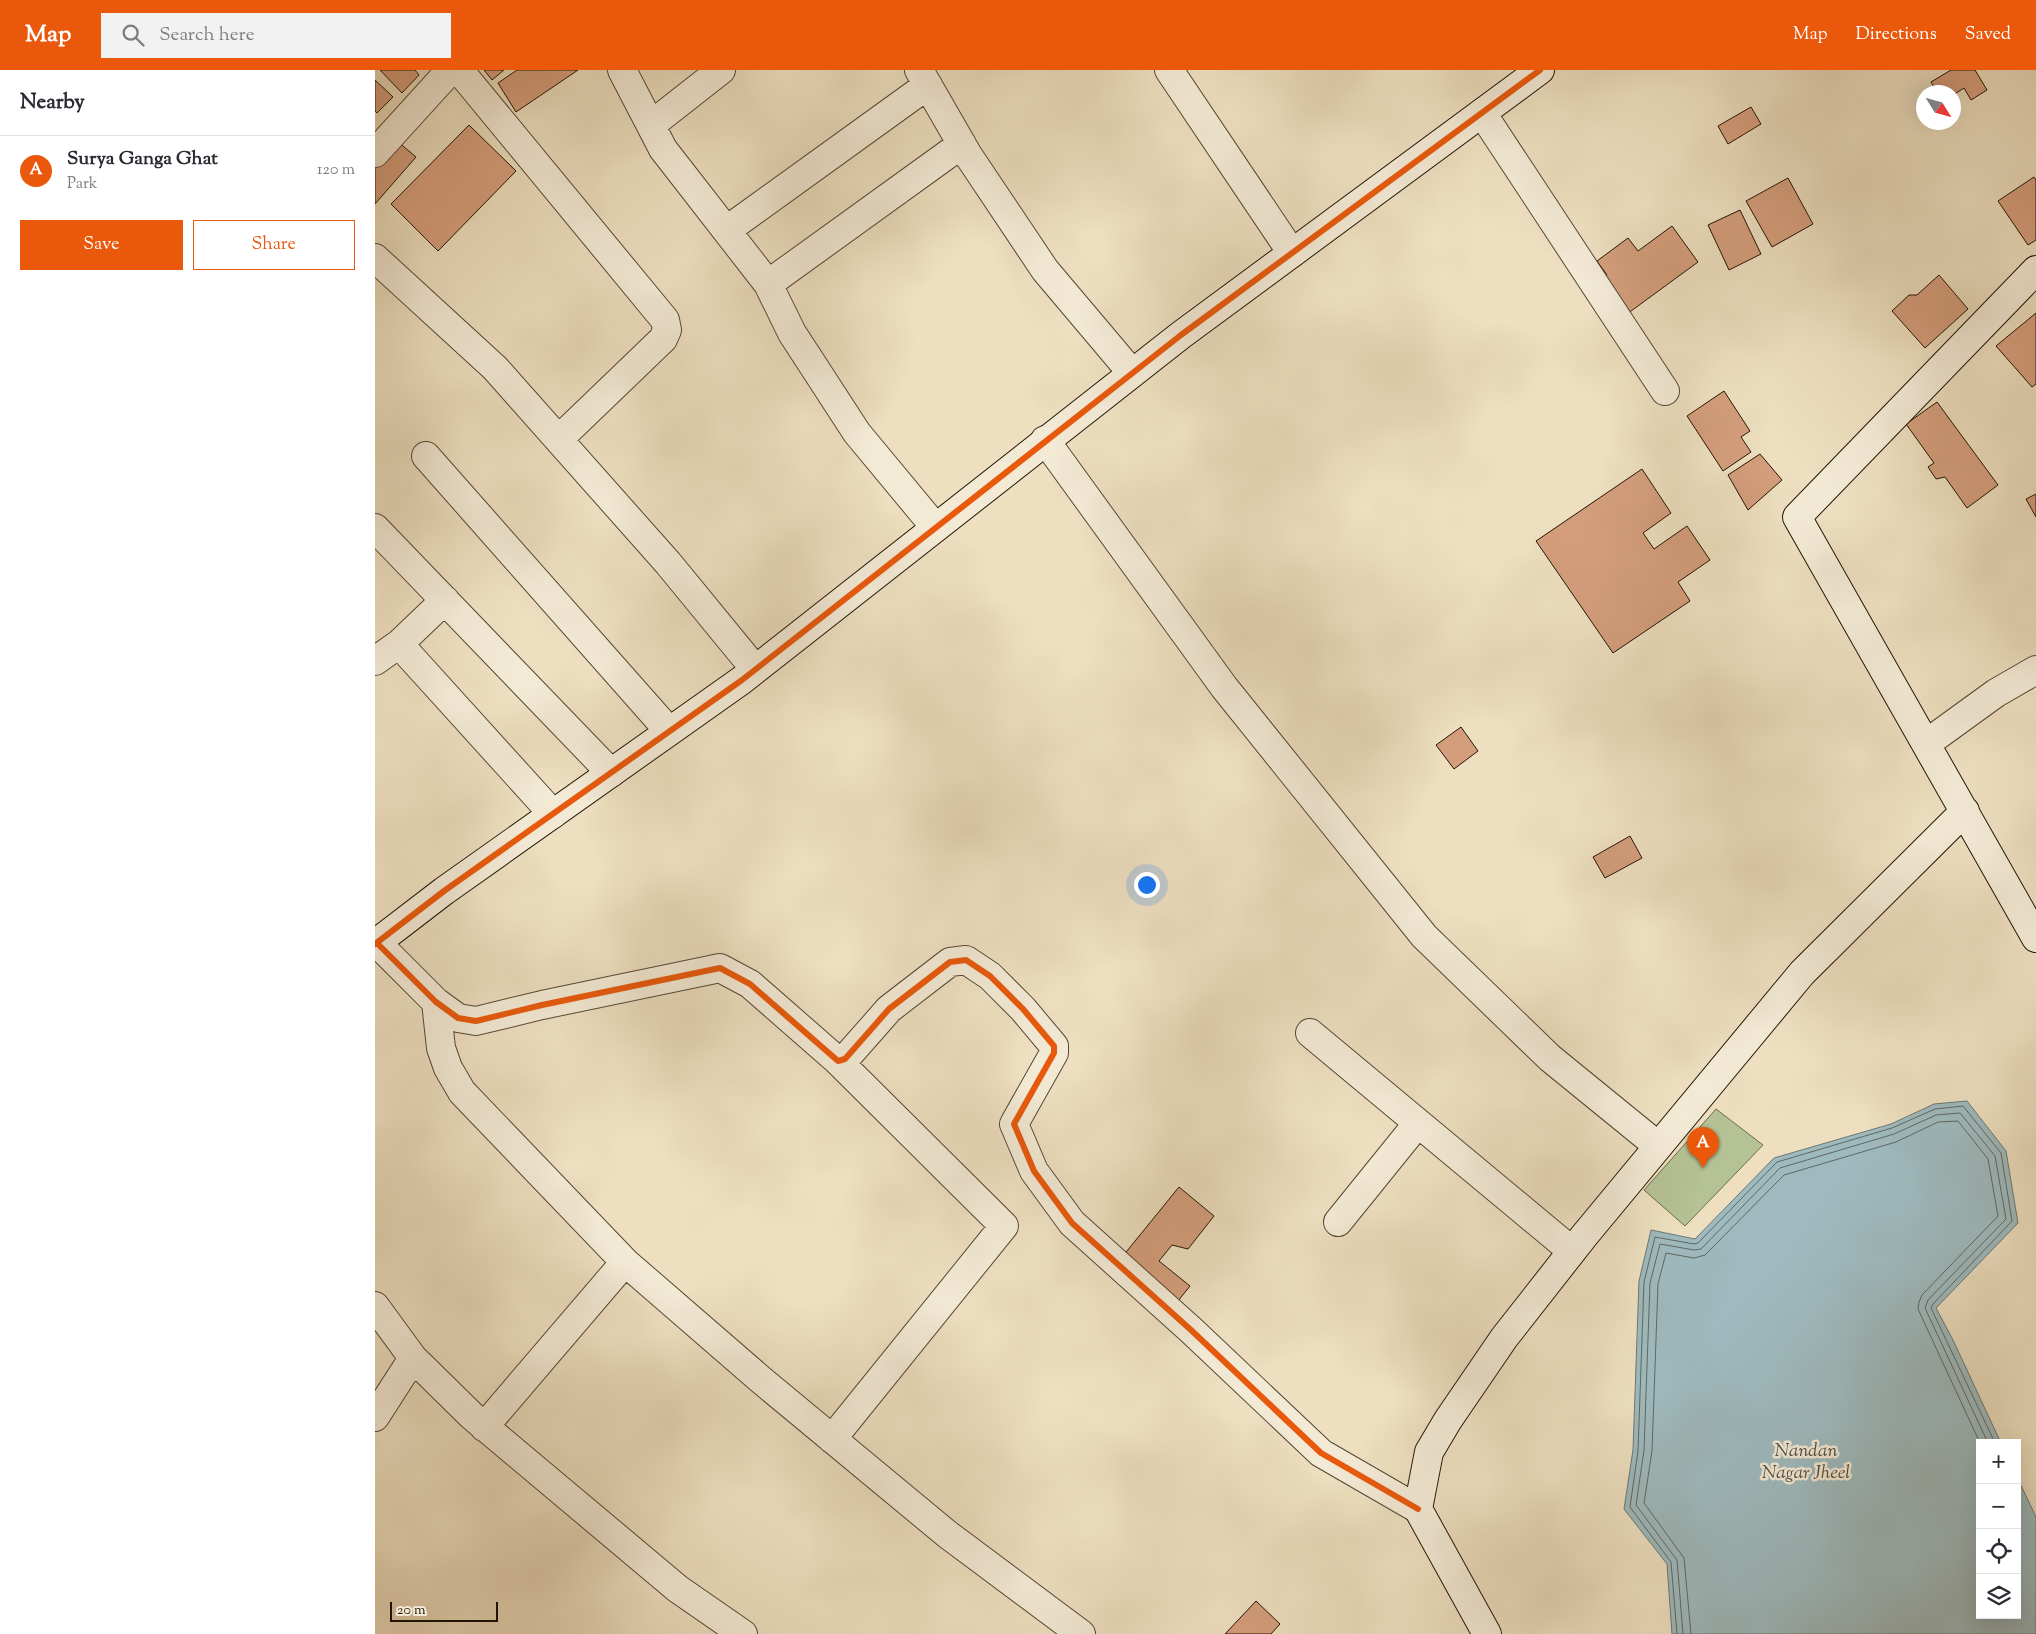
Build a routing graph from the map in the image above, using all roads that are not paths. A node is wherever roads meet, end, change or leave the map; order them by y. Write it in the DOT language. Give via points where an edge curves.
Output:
graph roads {
  1 [pos="448,70"];
  2 [pos="459,70"];
  3 [pos="622,70"];
  4 [pos="721,70"];
  5 [pos="1169,70"];
  6 [pos="1525,74"];
  7 [pos="923,77"];
  8 [pos="1482,113"];
  9 [pos="651,125"];
  10 [pos="962,144"];
  11 [pos="377,146"];
  12 [pos="727,230"];
  13 [pos="1292,253"];
  14 [pos="375,258"];
  15 [pos="2036,270"];
  16 [pos="769,284"];
  17 [pos="1132,373"];
  18 [pos="1665,391"];
  19 [pos="559,439"];
  20 [pos="1045,440"];
  21 [pos="426,456"];
  22 [pos="935,527"];
  23 [pos="375,528"];
  24 [pos="445,600"];
  25 [pos="399,644"];
  26 [pos="375,661"];
  27 [pos="755,669"];
  28 [pos="2036,670"];
  29 [pos="669,732"];
  30 [pos="1927,744"];
  31 [pos="611,773"];
  32 [pos="1965,811"];
  33 [pos="553,814"];
  34 [pos="2036,938"];
  35 [pos="376,944"];
  36 [pos="436,1002"];
  37 [pos="1310,1033"];
  38 [pos="839,1061"];
  39 [pos="1418,1123"];
  40 [pos="1658,1146"];
  41 [pos="1338,1222"];
  42 [pos="1572,1251"];
  43 [pos="625,1262"];
  44 [pos="375,1306"];
  45 [pos="413,1358"];
  46 [pos="375,1417"];
  47 [pos="483,1427"];
  48 [pos="832,1439"];
  49 [pos="1419,1509"];
  50 [pos="743,1634"];
  51 [pos="1081,1634"];
  52 [pos="1487,1634"];
  1 -- 11 [label="street"];
  2 -- 19 [label="street" via="665,320 667,330 663,339"];
  3 -- 9 [label="street"];
  4 -- 9 [label="street"];
  5 -- 13 [label="street"];
  6 -- 8 [label="street"];
  7 -- 10 [label="street"];
  7 -- 12 [label="street"];
  8 -- 13 [label="street"];
  8 -- 18 [label="street"];
  9 -- 12 [label="street" via="663,149"];
  10 -- 16 [label="street"];
  10 -- 17 [label="street" via="1045,270"];
  12 -- 16 [label="street"];
  13 -- 17 [label="street"];
  14 -- 19 [label="street" via="495,368"];
  15 -- 30 [label="street" via="1797,517"];
  16 -- 22 [label="street" via="792,333 857,433"];
  17 -- 20 [label="street"];
  19 -- 27 [label="street" via="668,563"];
  20 -- 22 [label="street"];
  20 -- 40 [label="street" via="1224,687 1424,936 1550,1058"];
  21 -- 29 [label="street"];
  22 -- 27 [label="street"];
  23 -- 24 [label="street"];
  24 -- 25 [label="street"];
  24 -- 31 [label="street"];
  25 -- 26 [label="street"];
  25 -- 33 [label="street"];
  27 -- 29 [label="street"];
  28 -- 30 [label="street" via="1996,693"];
  29 -- 31 [label="street"];
  30 -- 32 [label="street"];
  31 -- 33 [label="street"];
  32 -- 34 [label="street"];
  32 -- 40 [label="street" via="1802,973"];
  33 -- 35 [label="street" via="437,896"];
  35 -- 36 [label="street"];
  36 -- 38 [label="street" via="458,1018 476,1021 719,968 750,984"];
  36 -- 43 [label="street" via="441,1048 461,1092"];
  37 -- 39 [label="street"];
  38 -- 48 [label="street" via="1004,1226"];
  38 -- 49 [label="street" via="845,1059 889,1009 950,962 966,960 991,976 1054,1046 1054,1053 1014,1124 1034,1171 1072,1223 1321,1453"];
  39 -- 41 [label="street"];
  39 -- 42 [label="street"];
  40 -- 42 [label="street"];
  42 -- 49 [label="street" via="1504,1338 1429,1452"];
  43 -- 47 [label="street"];
  43 -- 48 [label="street"];
  44 -- 45 [label="street"];
  45 -- 46 [label="street"];
  45 -- 47 [label="street"];
  47 -- 50 [label="street" via="678,1589"];
  48 -- 51 [label="street" via="947,1534"];
  49 -- 52 [label="street"];
}
